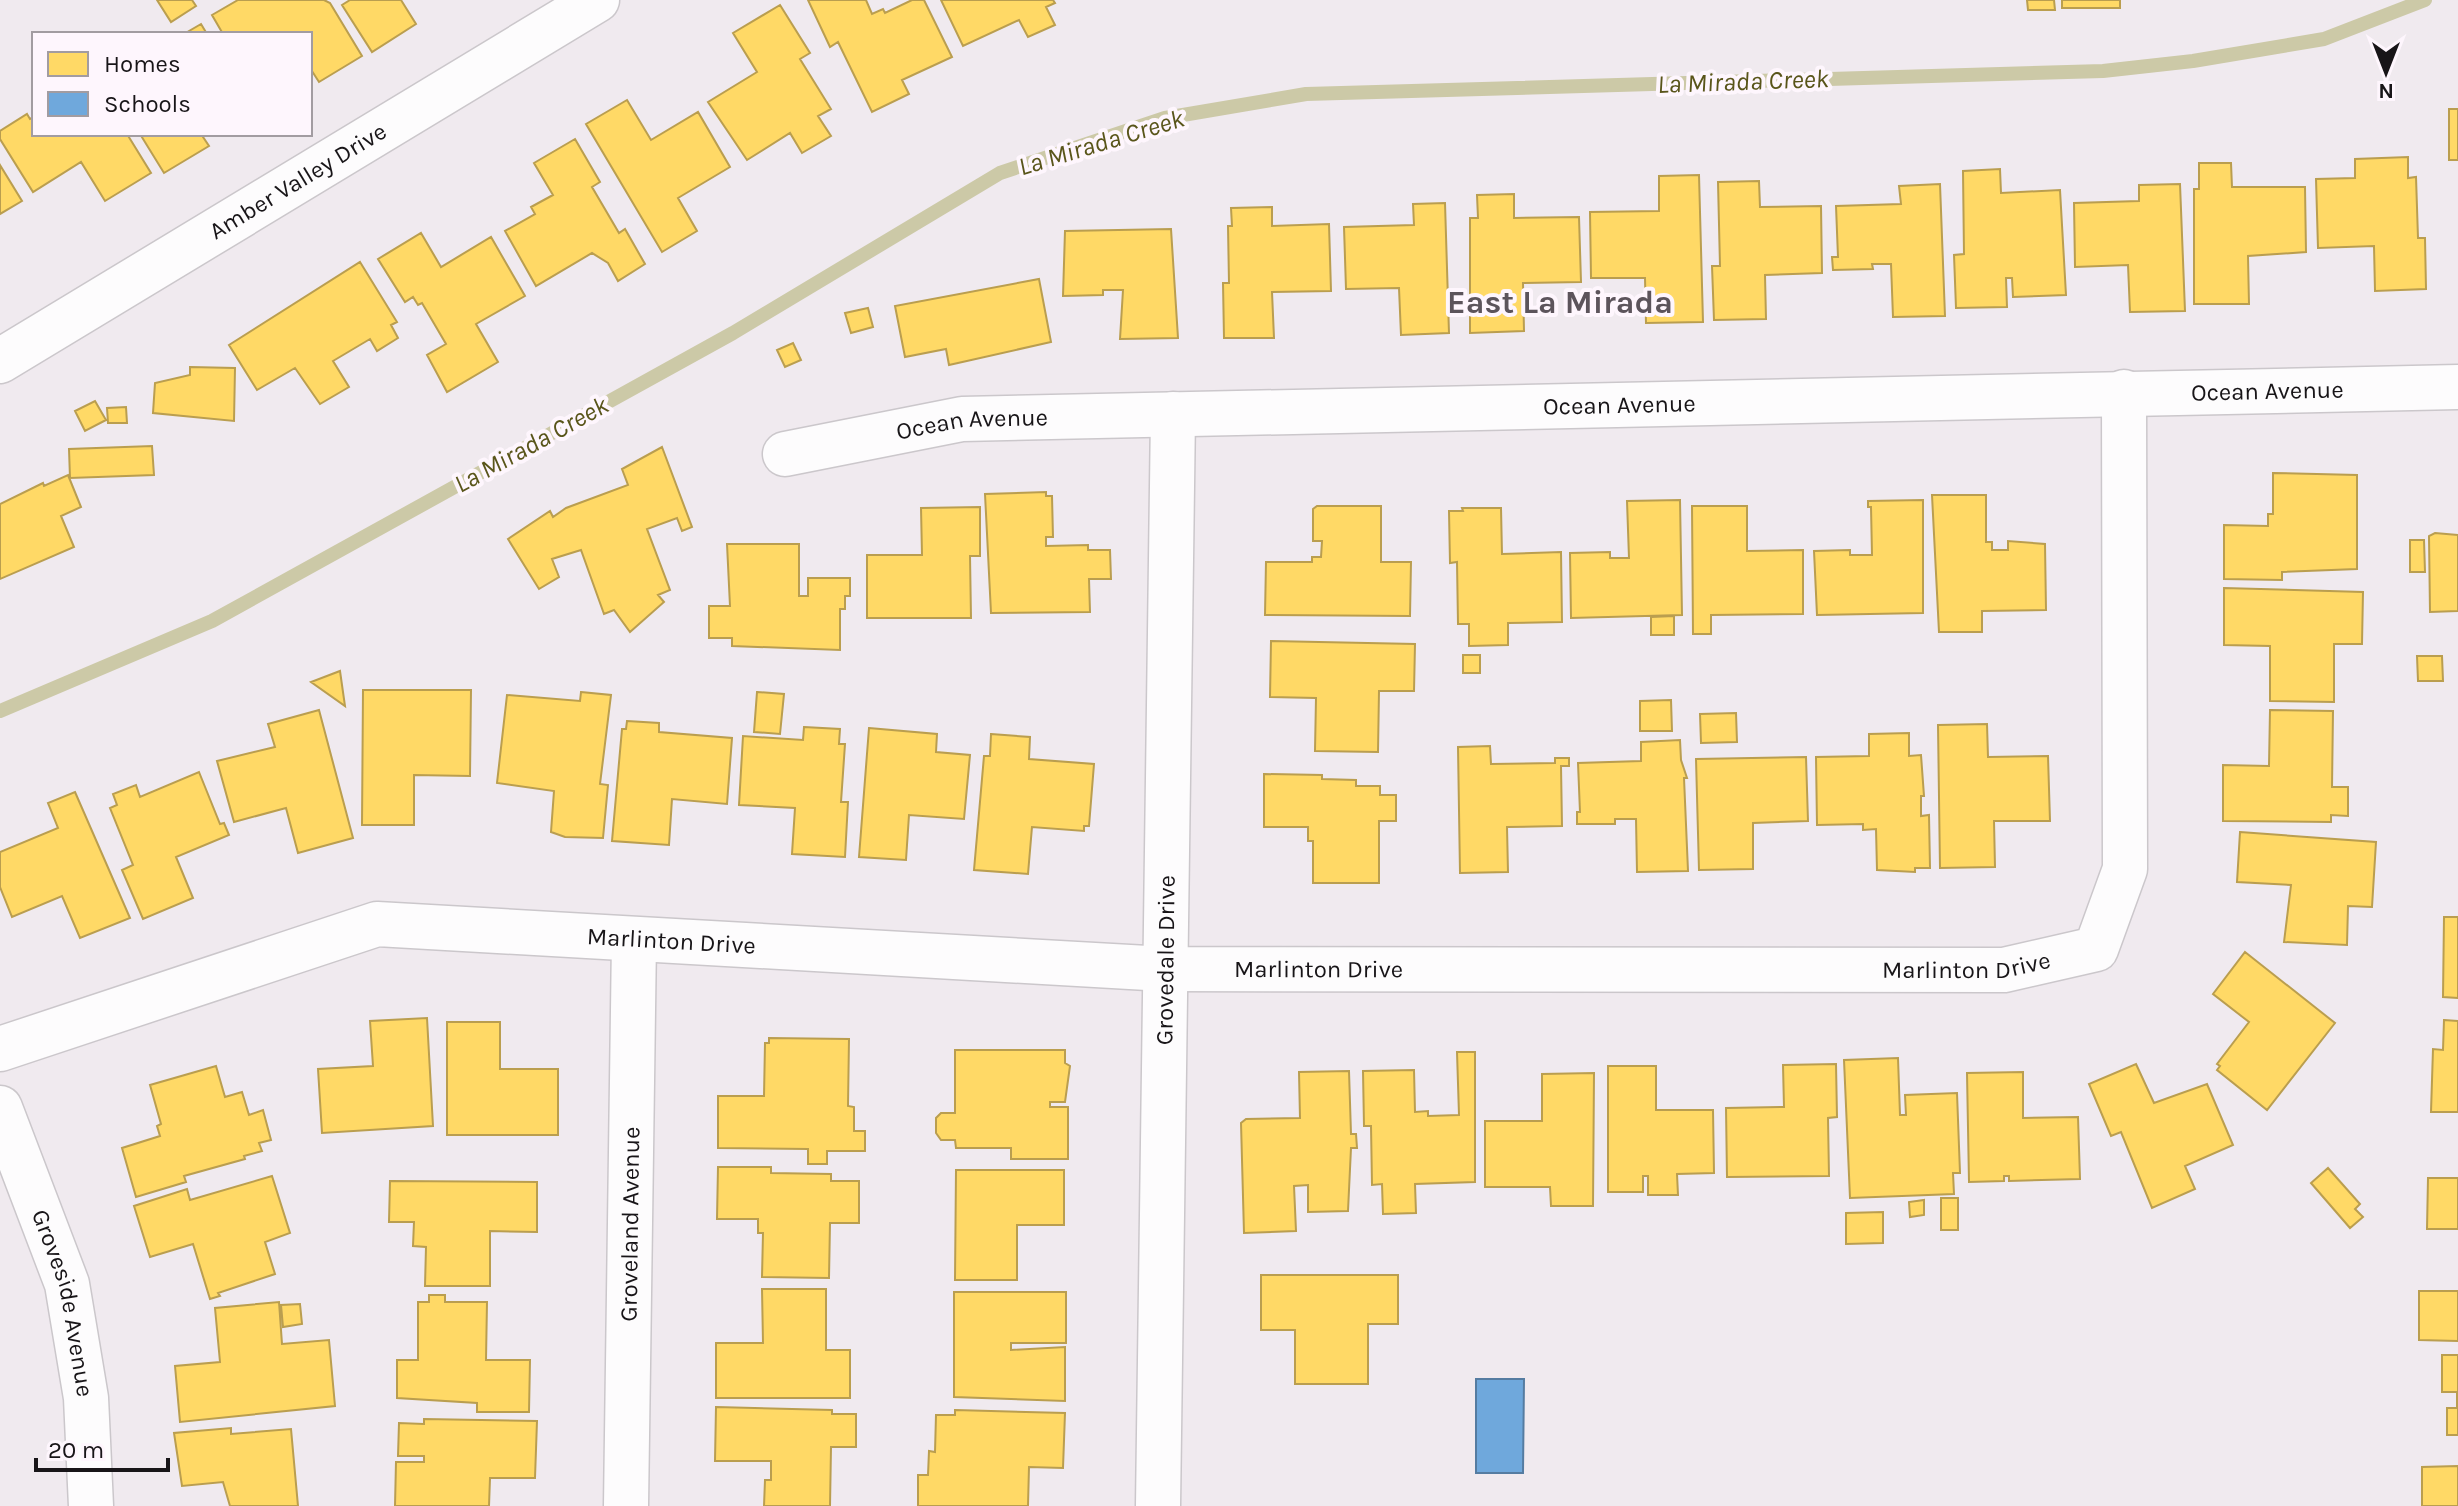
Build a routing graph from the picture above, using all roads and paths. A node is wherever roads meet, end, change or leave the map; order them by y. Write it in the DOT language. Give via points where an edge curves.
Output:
graph roads {
  1 [pos="597,0"];
  2 [pos="0,361"];
  3 [pos="2458,387"];
  4 [pos="2124,392"];
  5 [pos="1173,414"];
  6 [pos="785,454"];
  7 [pos="634,940"];
  8 [pos="1165,969"];
  9 [pos="0,1049"];
  10 [pos="0,1108"];
  11 [pos="91,1506"];
  12 [pos="626,1506"];
  13 [pos="1158,1506"];
  1 -- 2 [label="street, Amber Valley Drive"];
  3 -- 4 [label="street, Ocean Avenue"];
  4 -- 5 [label="street, Ocean Avenue"];
  4 -- 8 [label="street, Marlinton Drive" via="2125,869 2096,949 2004,970"];
  5 -- 6 [label="street, Ocean Avenue" via="962,419"];
  5 -- 8 [label="street, Grovedale Drive"];
  7 -- 8 [label="street, Marlinton Drive"];
  7 -- 9 [label="street, Marlinton Drive" via="377,924"];
  7 -- 12 [label="street, Groveland Avenue"];
  8 -- 13 [label="street, Grovedale Drive"];
  10 -- 11 [label="street, Groveside Avenue" via="67,1284 86,1398"];
}
